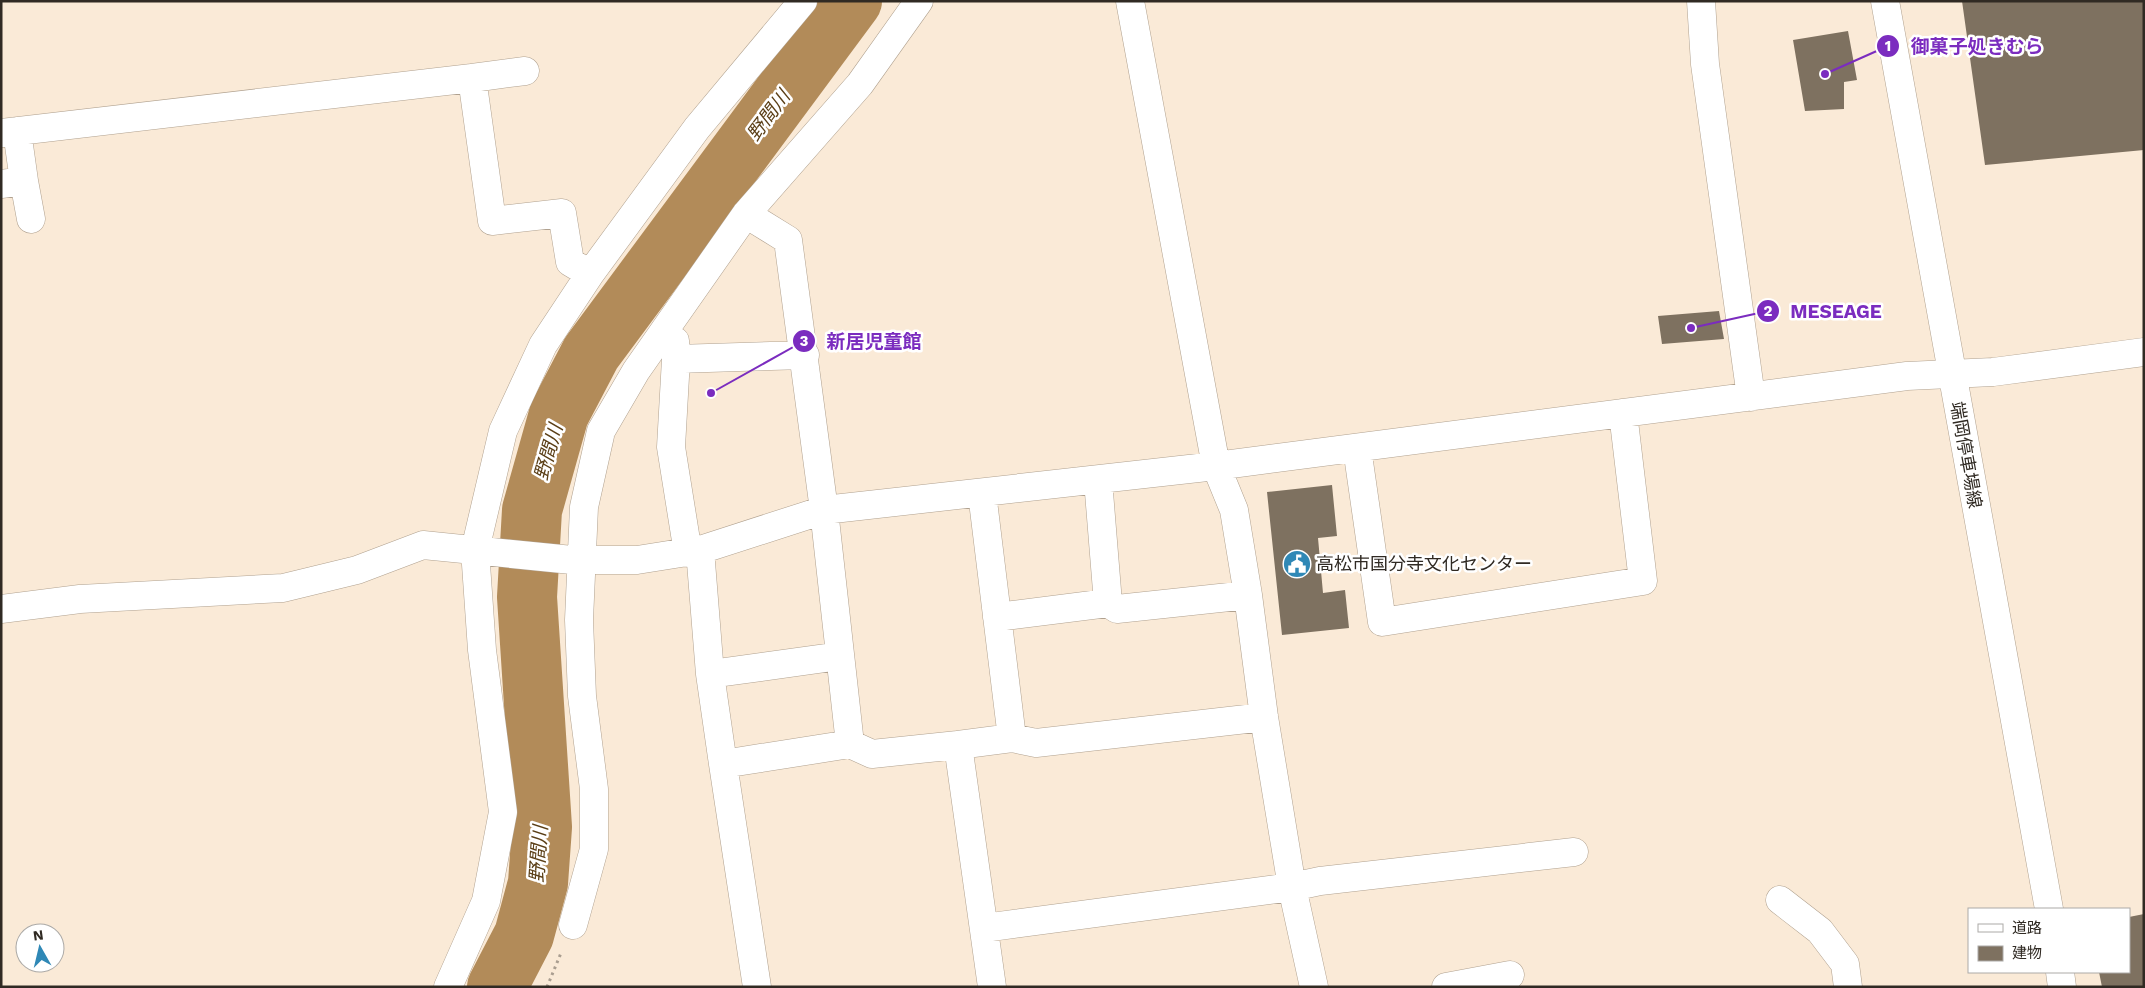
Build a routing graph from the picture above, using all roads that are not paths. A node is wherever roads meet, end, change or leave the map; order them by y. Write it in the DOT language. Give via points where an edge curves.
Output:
graph roads {
  1 [pos="803,1"];
  2 [pos="919,1"];
  3 [pos="1130,1"];
  4 [pos="1701,1"];
  5 [pos="1885,1"];
  6 [pos="526,70"];
  7 [pos="472,78"];
  8 [pos="9,132"];
  9 [pos="12,183"];
  10 [pos="746,214"];
  11 [pos="31,219"];
  12 [pos="590,274"];
  13 [pos="673,320"];
  14 [pos="2144,352"];
  15 [pos="805,355"];
  16 [pos="676,359"];
  17 [pos="1951,376"];
  18 [pos="1752,397"];
  19 [pos="1623,413"];
  20 [pos="1357,448"];
  21 [pos="1216,466"];
  22 [pos="1098,480"];
  23 [pos="982,493"];
  24 [pos="824,510"];
  25 [pos="482,550"];
  26 [pos="694,551"];
  27 [pos="577,561"];
  28 [pos="1248,595"];
  29 [pos="1108,603"];
  30 [pos="1,609"];
  31 [pos="997,617"];
  32 [pos="840,656"];
  33 [pos="710,674"];
  34 [pos="1264,717"];
  35 [pos="1012,738"];
  36 [pos="850,744"];
  37 [pos="958,745"];
  38 [pos="723,764"];
  39 [pos="1574,852"];
  40 [pos="1292,887"];
  41 [pos="1780,900"];
  42 [pos="2048,908"];
  43 [pos="573,925"];
  44 [pos="984,928"];
  45 [pos="2060,973"];
  46 [pos="1510,975"];
  47 [pos="448,987"];
  48 [pos="757,987"];
  49 [pos="992,987"];
  50 [pos="1314,987"];
  51 [pos="1446,987"];
  52 [pos="1848,987"];
  53 [pos="2062,987"];
  1 -- 12 [label="street" via="697,128"];
  2 -- 10 [label="street" via="860,84"];
  3 -- 21 [label="street"];
  4 -- 18 [label="street" via="1705,64"];
  5 -- 17 [label="street, 端岡停車場線"];
  6 -- 7 [label="street"];
  7 -- 8 [label="street"];
  7 -- 12 [label="street" via="492,221 562,213 570,262"];
  8 -- 9 [label="street"];
  9 -- 11 [label="street"];
  10 -- 13 [label="street"];
  10 -- 15 [label="street" via="788,240"];
  12 -- 25 [label="street" via="543,345 503,431"];
  13 -- 16 [label="street"];
  13 -- 27 [label="street" via="636,371 601,431 584,507"];
  14 -- 17 [label="street"];
  15 -- 16 [label="street"];
  15 -- 24 [label="street" via="812,434"];
  16 -- 26 [label="street" via="671,448"];
  17 -- 18 [label="street" via="1907,376"];
  17 -- 42 [label="street, 端岡停車場線"];
  18 -- 19 [label="street"];
  19 -- 20 [label="street"];
  19 -- 20 [label="street" via="1643,581 1382,622"];
  20 -- 21 [label="street"];
  21 -- 22 [label="street"];
  21 -- 28 [label="street" via="1234,510"];
  22 -- 23 [label="street"];
  22 -- 29 [label="street"];
  23 -- 24 [label="street"];
  23 -- 31 [label="street"];
  24 -- 26 [label="street"];
  24 -- 32 [label="street"];
  25 -- 27 [label="street"];
  25 -- 30 [label="street" via="423,545 358,570 283,588 80,599"];
  25 -- 47 [label="street" via="482,650 503,812 486,901"];
  26 -- 27 [label="street" via="637,560"];
  26 -- 33 [label="street"];
  27 -- 43 [label="street" via="582,696 594,789 594,849"];
  28 -- 29 [label="street" via="1117,609"];
  28 -- 34 [label="street"];
  29 -- 31 [label="street"];
  31 -- 35 [label="street"];
  32 -- 33 [label="street"];
  32 -- 36 [label="street"];
  33 -- 38 [label="street"];
  34 -- 35 [label="street" via="1036,743"];
  34 -- 40 [label="street"];
  35 -- 37 [label="street"];
  36 -- 37 [label="street" via="872,754"];
  36 -- 38 [label="street"];
  37 -- 44 [label="street"];
  38 -- 48 [label="street"];
  39 -- 40 [label="street" via="1320,881"];
  40 -- 44 [label="street"];
  40 -- 50 [label="street"];
  41 -- 52 [label="street" via="1820,931 1845,964"];
  44 -- 49 [label="street"];
  45 -- 53 [label="street"];
  46 -- 51 [label="street"];
}
